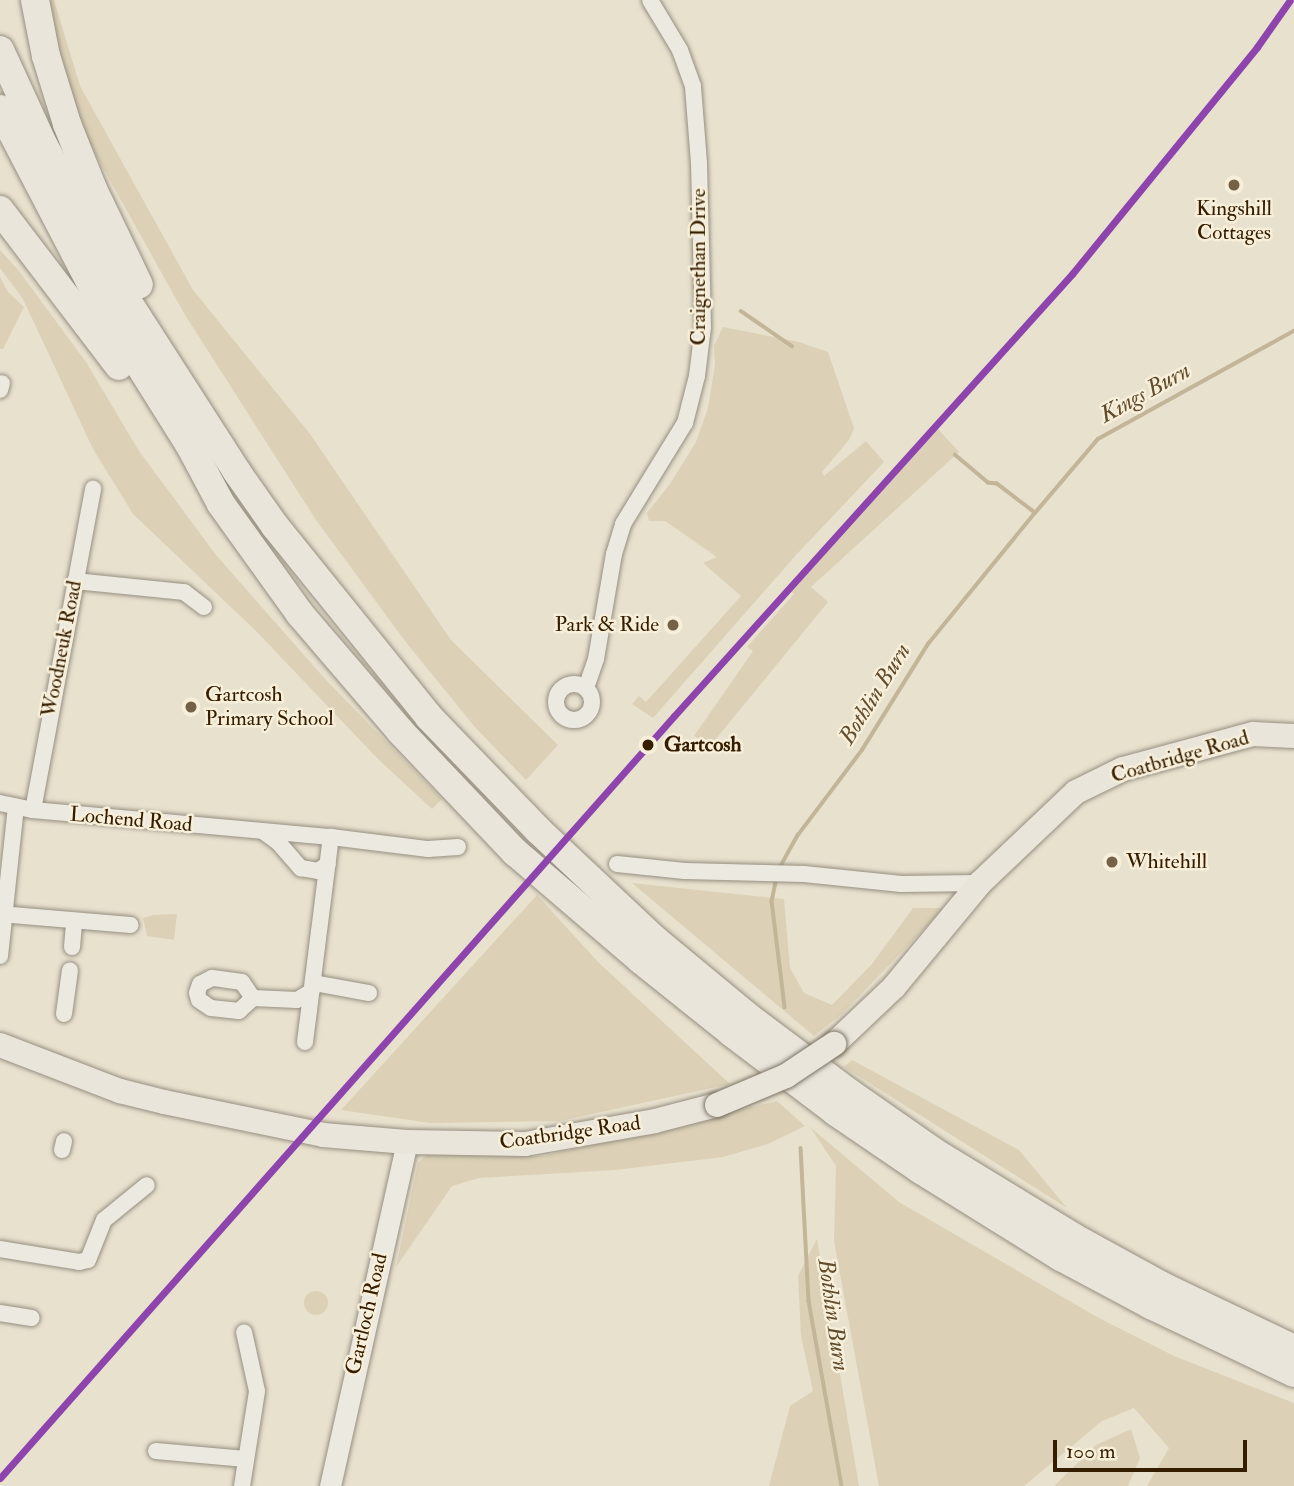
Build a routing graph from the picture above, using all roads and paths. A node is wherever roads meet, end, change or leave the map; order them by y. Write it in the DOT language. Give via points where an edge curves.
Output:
graph roads {
  1 [pos="35,0"];
  2 [pos="650,0"];
  3 [pos="0,50"];
  4 [pos="0,109"];
  5 [pos="0,210"];
  6 [pos="93,489"];
  7 [pos="75,581"];
  8 [pos="204,607"];
  9 [pos="300,614"];
  10 [pos="370,646"];
  11 [pos="586,688"];
  12 [pos="1294,736"];
  13 [pos="8,805"];
  14 [pos="33,810"];
  15 [pos="263,831"];
  16 [pos="331,837"];
  17 [pos="457,847"];
  18 [pos="328,864"];
  19 [pos="617,864"];
  20 [pos="980,883"];
  21 [pos="2,915"];
  22 [pos="74,922"];
  23 [pos="131,925"];
  24 [pos="72,947"];
  25 [pos="0,956"];
  26 [pos="70,970"];
  27 [pos="313,987"];
  28 [pos="369,993"];
  29 [pos="253,998"];
  30 [pos="64,1014"];
  31 [pos="305,1042"];
  32 [pos="0,1045"];
  33 [pos="407,1142"];
  34 [pos="147,1185"];
  35 [pos="0,1249"];
  36 [pos="0,1313"];
  37 [pos="32,1318"];
  38 [pos="244,1332"];
  39 [pos="1294,1349"];
  40 [pos="1294,1373"];
  41 [pos="156,1451"];
  42 [pos="246,1460"];
  43 [pos="242,1486"];
  44 [pos="330,1486"];
  1 -- 10 [label="highway" via="67,124 134,276 216,417"];
  2 -- 11 [label="street, Craignethan Drive" via="680,50 693,86 703,327 685,423 620,534 596,659"];
  3 -- 10 [label="highway" via="85,224 172,373 275,526"];
  4 -- 9 [label="highway" via="103,307 221,504"];
  5 -- 9 [label="highway" via="110,352 167,442 263,573"];
  6 -- 7 [label="street, Woodneuk Road"];
  7 -- 8 [label="street" via="184,592"];
  7 -- 14 [label="street, Woodneuk Road"];
  9 -- 40 [label="highway" via="401,732 516,852 640,960 773,1065 921,1170 1061,1257 1151,1306"];
  10 -- 39 [label="highway" via="429,717 538,830 654,939 758,1024 934,1152 1073,1237"];
  12 -- 20 [label="main road, Coatbridge Road" via="1253,734 1123,769 1076,792"];
  13 -- 14 [label="street, Lochend Road"];
  13 -- 21 [label="street"];
  14 -- 15 [label="street, Lochend Road"];
  15 -- 16 [label="street, Lochend Road"];
  15 -- 18 [label="street" via="302,868 318,871"];
  16 -- 17 [label="street, Lochend Road" via="428,849"];
  16 -- 18 [label="street"];
  18 -- 27 [label="street"];
  19 -- 20 [label="street" via="901,884"];
  20 -- 33 [label="main road, Coatbridge Road, bridge" via="894,987 834,1044 786,1076 717,1105 655,1121 526,1143"];
  21 -- 22 [label="street"];
  21 -- 25 [label="street"];
  22 -- 23 [label="street"];
  22 -- 24 [label="street"];
  26 -- 30 [label="street"];
  27 -- 28 [label="street"];
  27 -- 29 [label="street" via="297,1000"];
  27 -- 31 [label="street"];
  32 -- 33 [label="main road, Coatbridge Road" via="120,1091 323,1135"];
  33 -- 44 [label="main road, Gartloch Road"];
  34 -- 35 [label="street" via="124,1197 104,1220 89,1260"];
  36 -- 37 [label="street"];
  38 -- 42 [label="street" via="257,1391"];
  41 -- 42 [label="street"];
  42 -- 43 [label="street"];
}
